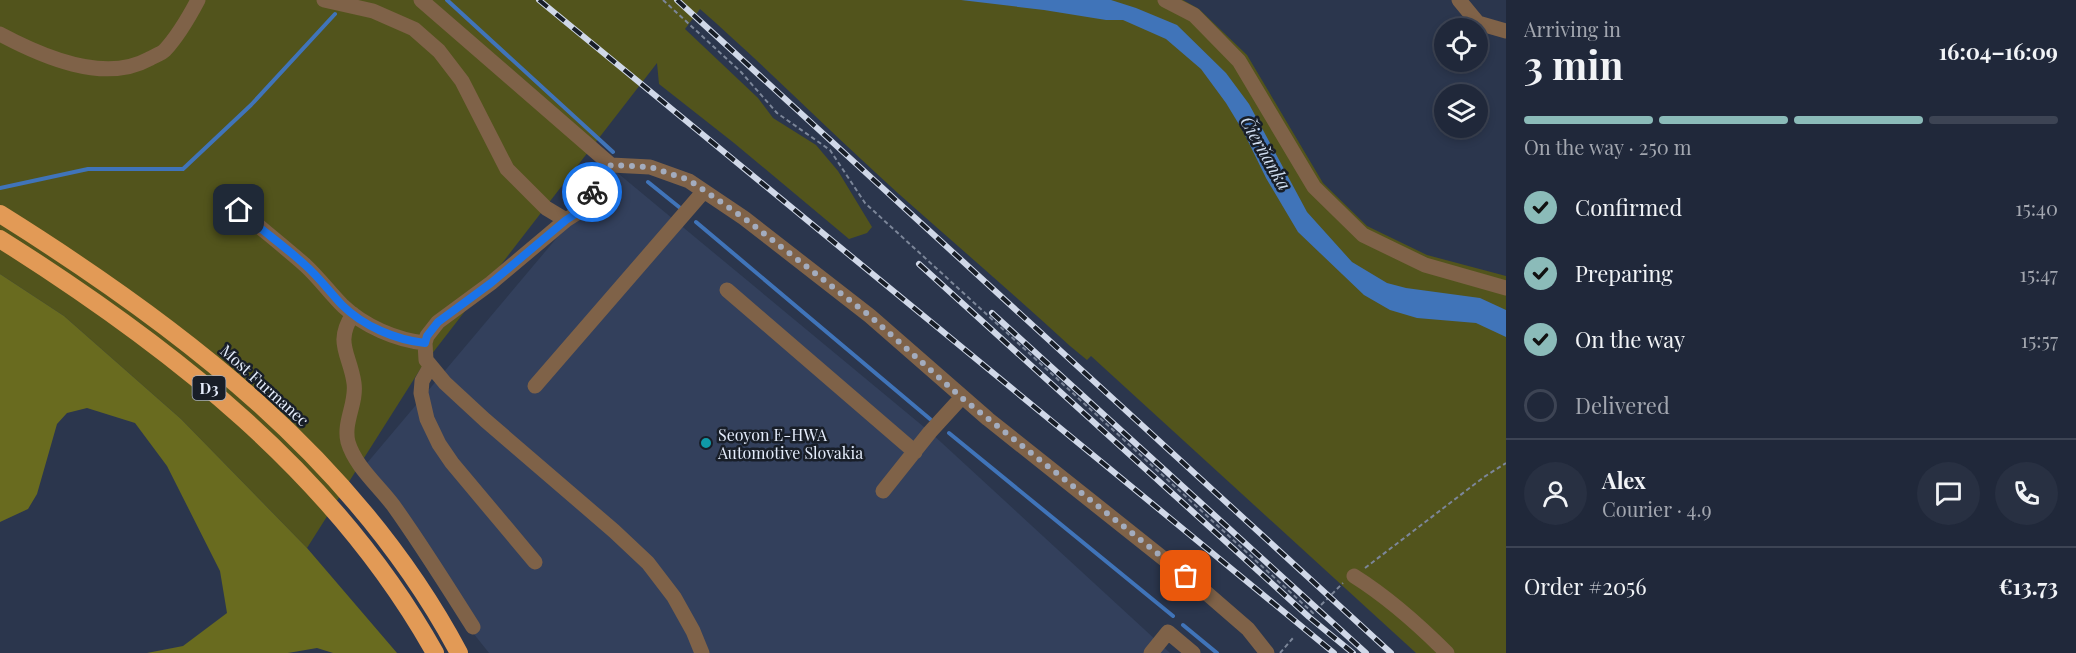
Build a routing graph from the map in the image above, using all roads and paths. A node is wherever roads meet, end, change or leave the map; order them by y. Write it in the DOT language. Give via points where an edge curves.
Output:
graph roads {
  1 [pos="198,0"];
  2 [pos="324,0"];
  3 [pos="421,0"];
  4 [pos="663,0"];
  5 [pos="1165,0"];
  6 [pos="1459,0"];
  7 [pos="1506,31"];
  8 [pos="0,34"];
  9 [pos="611,165"];
  10 [pos="704,191"];
  11 [pos="228,200"];
  12 [pos="0,214"];
  13 [pos="566,220"];
  14 [pos="0,239"];
  15 [pos="1506,288"];
  16 [pos="727,290"];
  17 [pos="354,314"];
  18 [pos="425,343"];
  19 [pos="430,367"];
  20 [pos="535,386"];
  21 [pos="962,398"];
  22 [pos="915,452"];
  23 [pos="1506,463"];
  24 [pos="884,491"];
  25 [pos="534,562"];
  26 [pos="1354,576"];
  27 [pos="473,627"];
  28 [pos="1293,638"];
  29 [pos="456,646"];
  30 [pos="435,653"];
  31 [pos="702,653"];
  32 [pos="1151,653"];
  33 [pos="1193,653"];
  34 [pos="1267,653"];
  35 [pos="1280,653"];
  36 [pos="1447,653"];
  1 -- 8 [label="street" via="164,51 142,63 117,69 84,68 21,46"];
  2 -- 13 [label="street" via="373,11 414,29 439,51 462,81 507,169 546,208"];
  3 -- 9 [label="street"];
  4 -- 26 [label="path" via="741,72 777,112 830,150 865,203 1313,613"];
  5 -- 15 [label="street" via="1194,15 1239,61 1314,188 1364,235 1425,265"];
  6 -- 7 [label="street" via="1478,23"];
  9 -- 10 [label="street" via="650,167 689,180"];
  9 -- 13 [label="street" via="577,213"];
  10 -- 20 [label="street"];
  10 -- 21 [label="street" via="870,316"];
  11 -- 17 [label="street"];
  12 -- 29 [label="highway, Most Furmanec / D3" via="144,309 282,424 327,468 402,560"];
  13 -- 18 [label="street" via="438,322"];
  14 -- 30 [label="highway, D3" via="133,328 185,368 310,482 385,573"];
  16 -- 22 [label="street"];
  17 -- 18 [label="street" via="387,333"];
  17 -- 27 [label="street" via="343,338 355,390 348,441"];
  18 -- 19 [label="street"];
  19 -- 25 [label="street" via="421,393 439,444"];
  19 -- 31 [label="street" via="648,563 674,597"];
  21 -- 22 [label="street"];
  21 -- 34 [label="street" via="1228,610"];
  22 -- 24 [label="street"];
  23 -- 26 [label="path"];
  26 -- 36 [label="street" via="1379,592"];
  28 -- 35 [label="path"];
  32 -- 33 [label="street" via="1168,632"];
}
